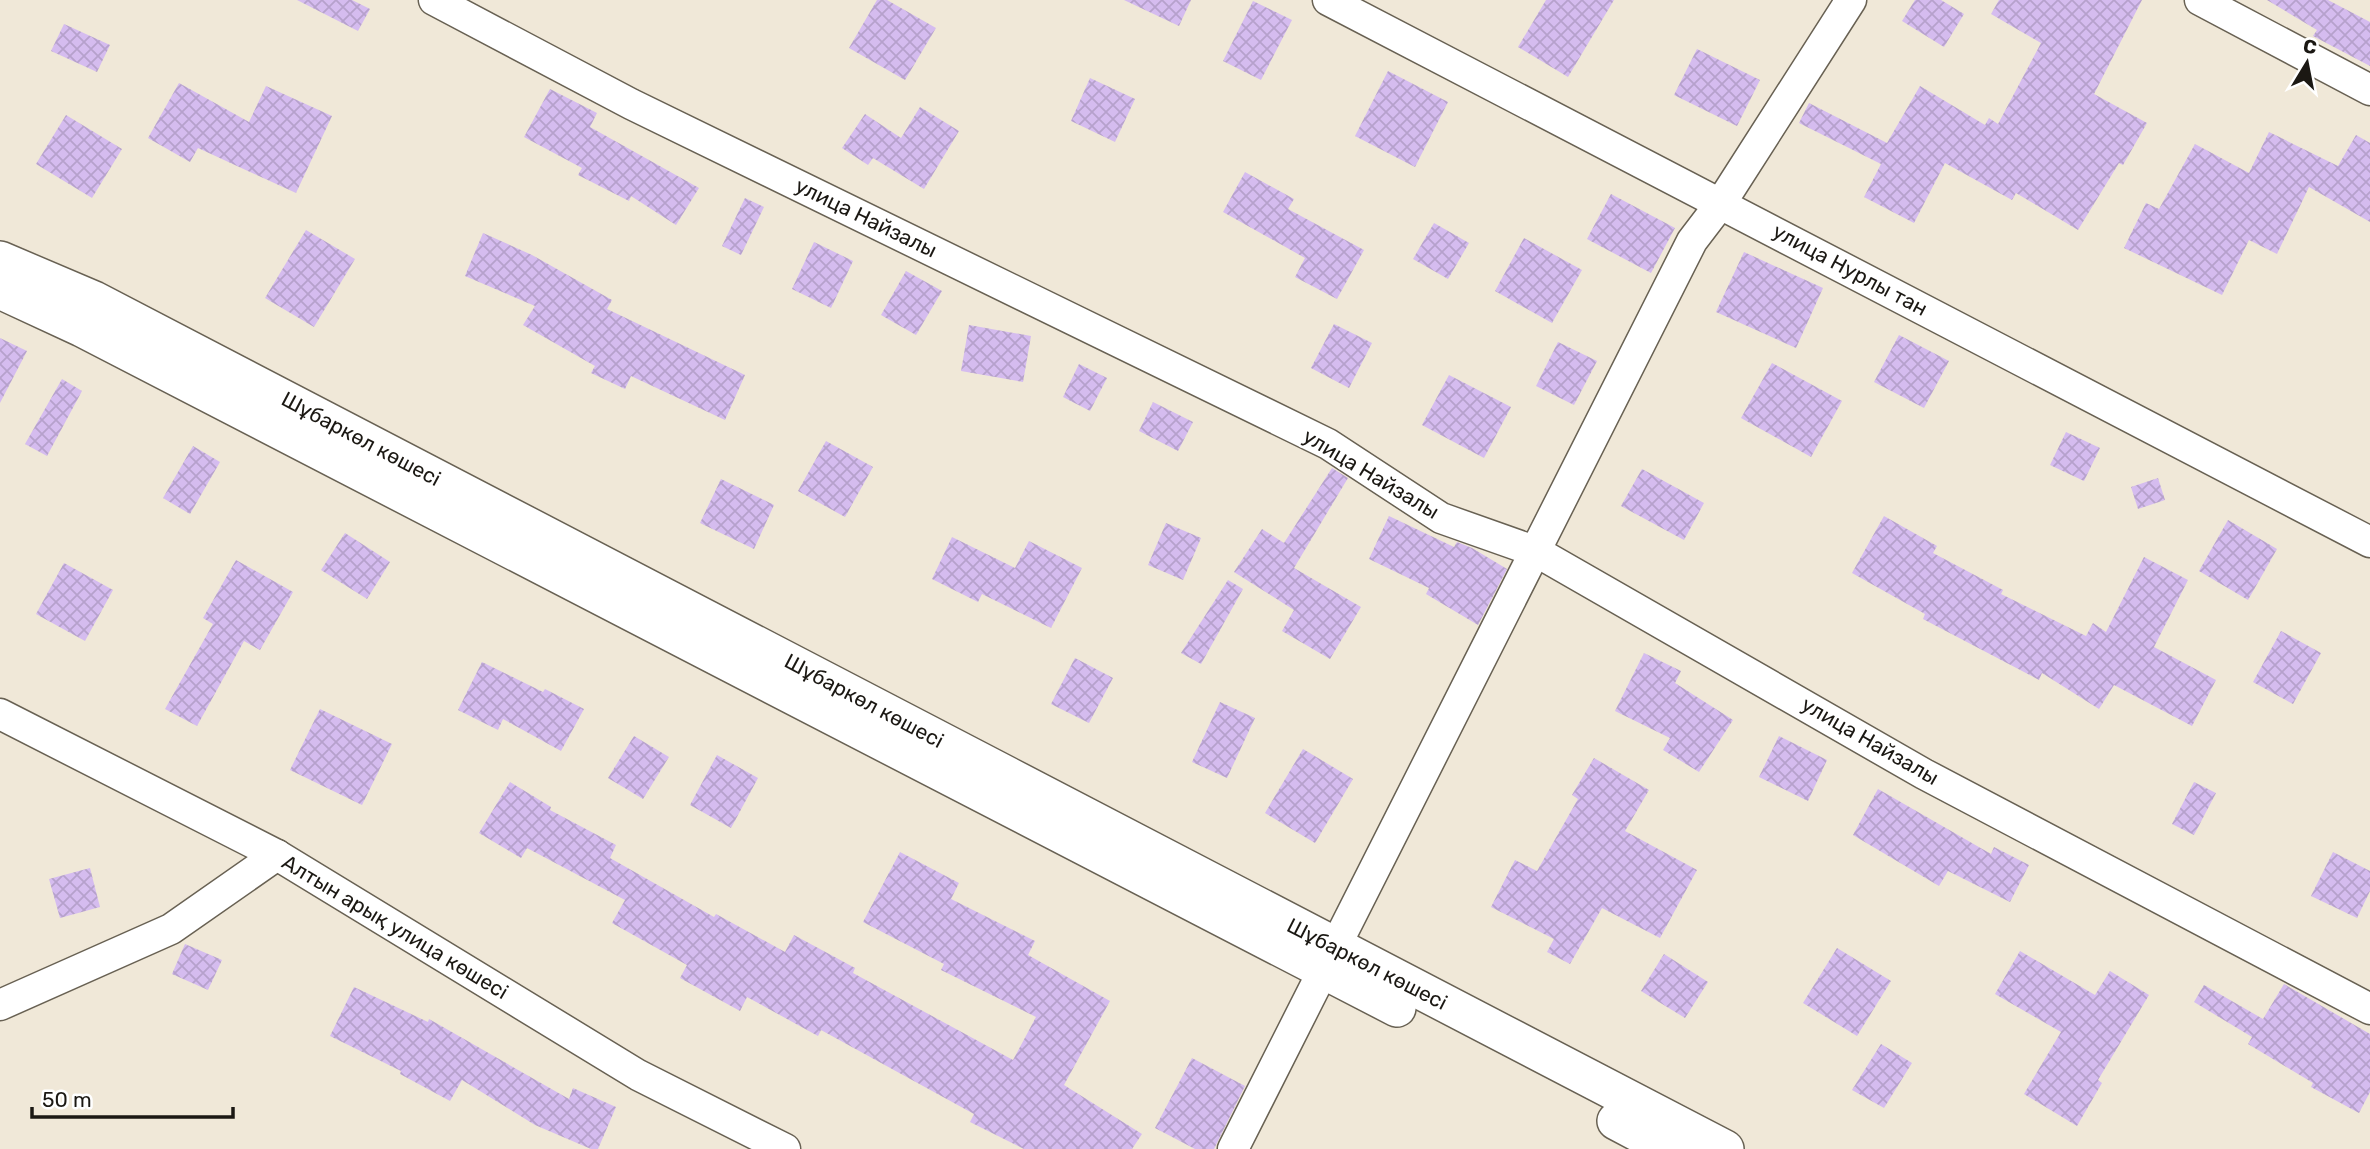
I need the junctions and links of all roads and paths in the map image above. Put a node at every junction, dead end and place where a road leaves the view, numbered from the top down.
1 (434, 0) edge
2 (1328, 0) edge
3 (1851, 0) edge
4 (2200, 0) edge
5 (2370, 90) edge
6 (1721, 204) junction
7 (0, 260) edge
8 (0, 290) edge
9 (2370, 542) edge
10 (1537, 552) junction
11 (0, 714) edge
12 (277, 855) junction
13 (1329, 959) junction
14 (0, 1005) edge
15 (2370, 1009) edge
16 (785, 1149) edge
17 (1233, 1149) edge
18 (1669, 1149) edge
19 (1725, 1149) edge

1 - 10 street, улица Найзалы
2 - 6 street, улица Нурлы тан
3 - 6 street
4 - 5 street
6 - 9 street, улица Нурлы тан
6 - 10 street
7 - 13 street, Шұбаркөл көшесі
8 - 13 street, Шұбаркөл көшесі
10 - 13 street
10 - 15 street, улица Найзалы
11 - 12 street, Алтын арық улица көшесі
12 - 14 street
12 - 16 street, Алтын арық улица көшесі
13 - 17 street
13 - 18 street, Шұбаркөл көшесі
13 - 19 street, Шұбаркөл көшесі

